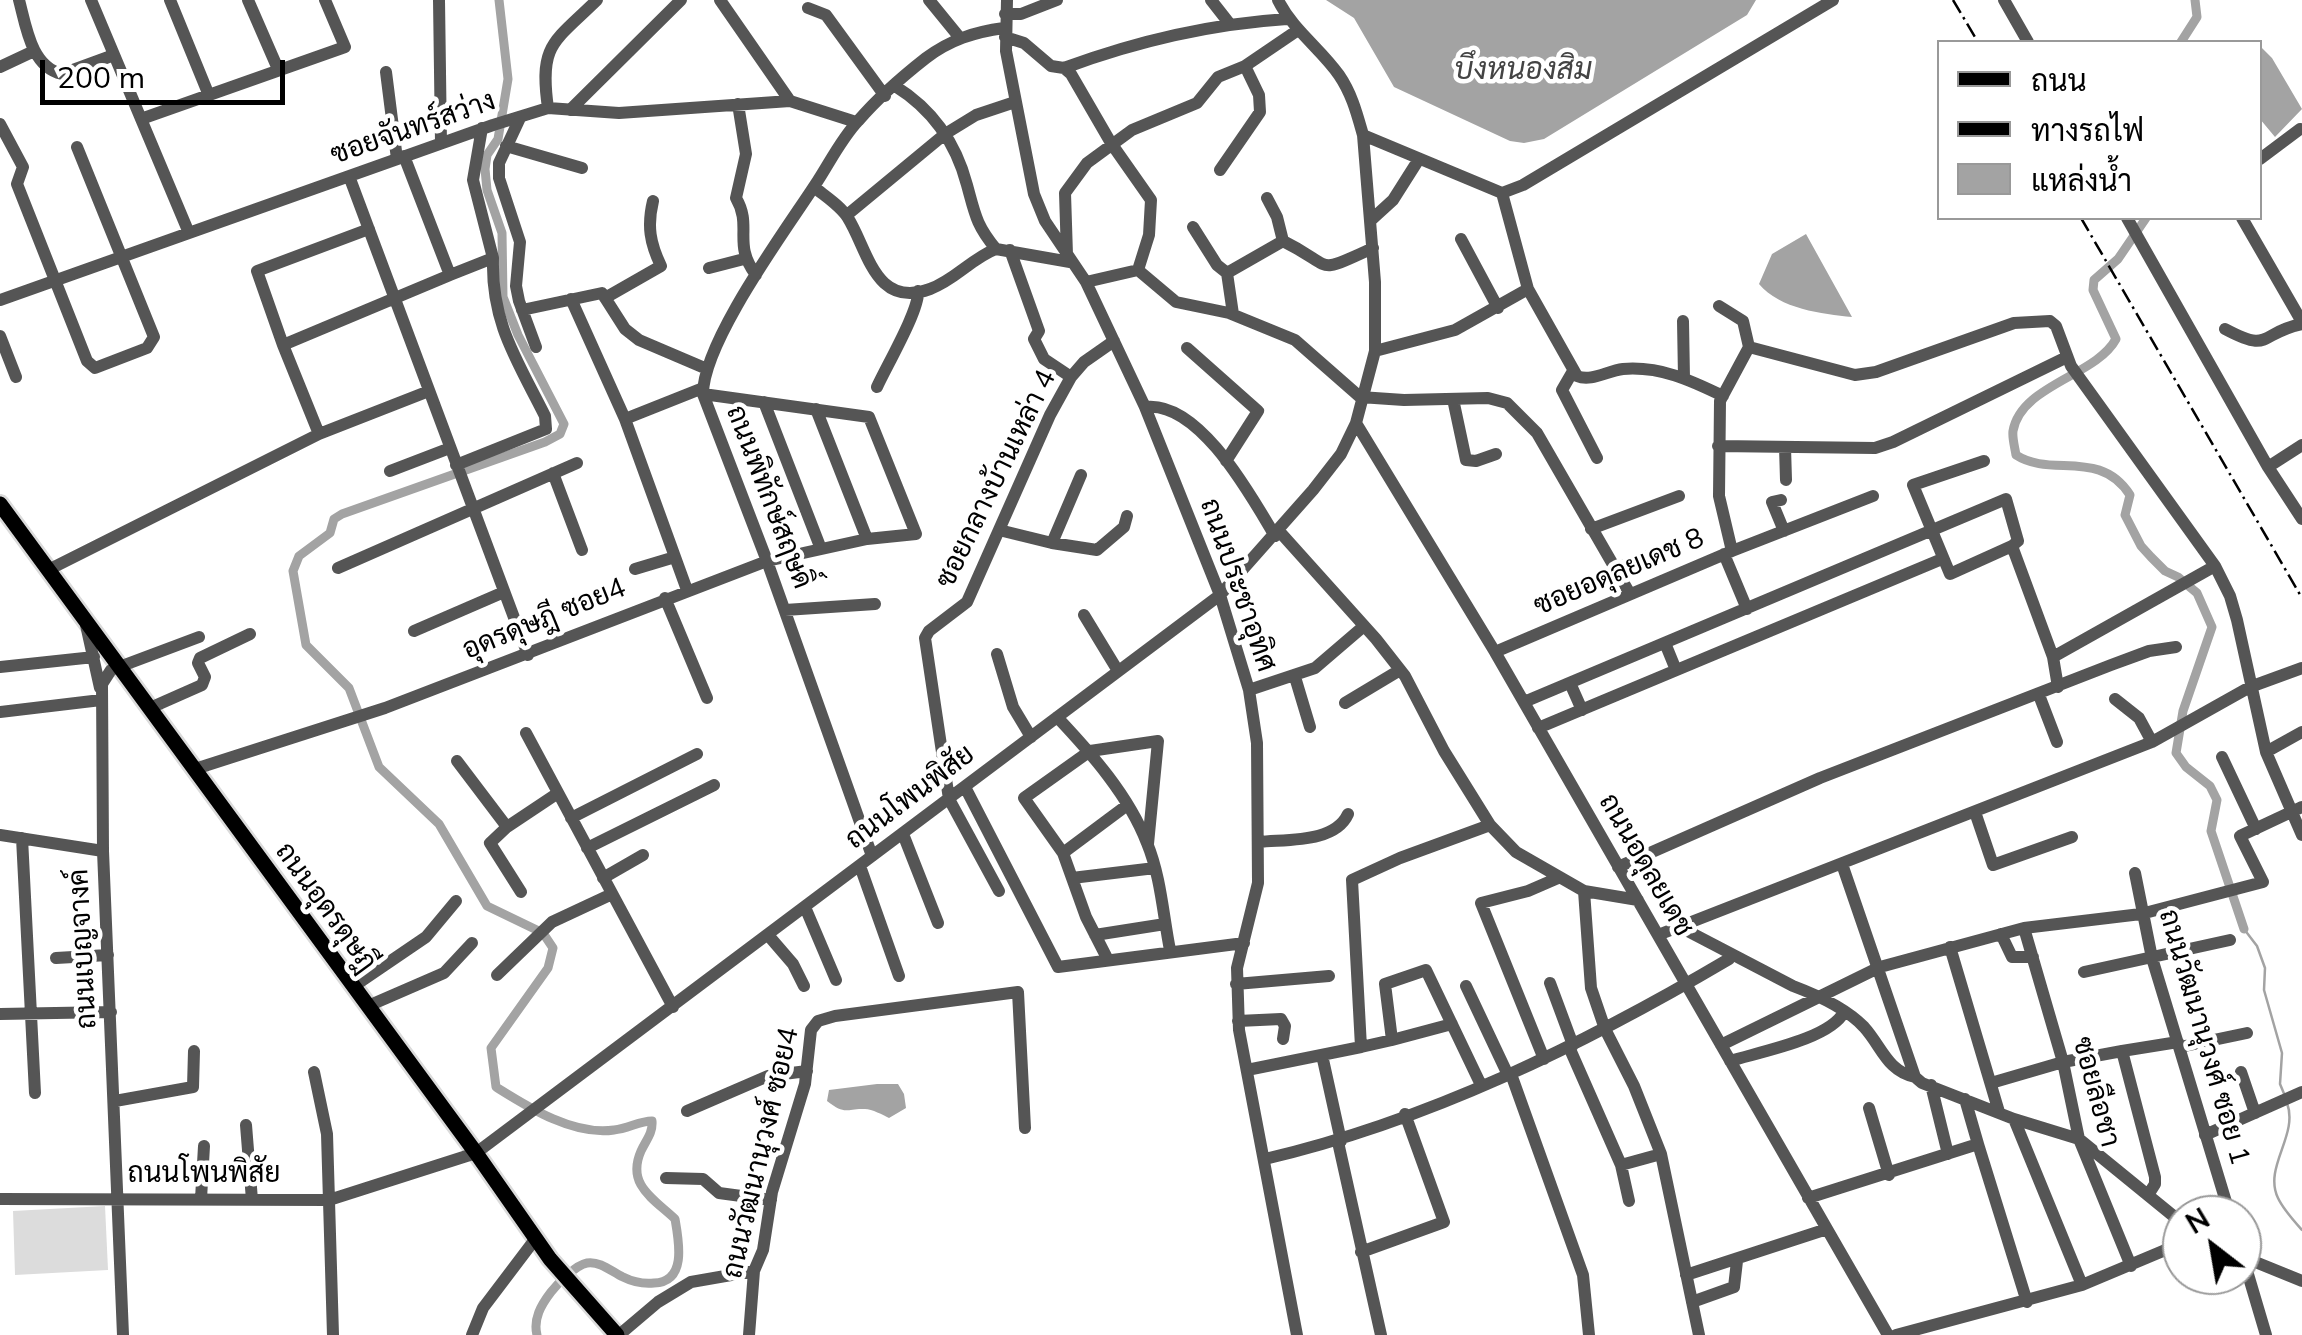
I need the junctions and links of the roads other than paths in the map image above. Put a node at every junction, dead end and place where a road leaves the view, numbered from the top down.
1 (19, 0) edge
2 (91, 0) edge
3 (170, 0) edge
4 (248, 0) edge
5 (325, 0) edge
6 (439, 0) edge
7 (597, 0) edge
8 (681, 0) edge
9 (720, 0) edge
10 (929, 0) edge
11 (1057, 0) edge
12 (1211, 0) edge
13 (1278, 0) edge
14 (1833, 0) edge
15 (2004, 0) edge
16 (808, 8) dead end
17 (1005, 20) edge
18 (1228, 23) junction
19 (1293, 24) junction
20 (960, 38) junction
21 (2027, 40) edge
22 (34, 51) junction
23 (114, 55) junction
24 (0, 66) edge
25 (1245, 66) junction
26 (1064, 68) junction
27 (278, 69) junction
28 (386, 72) dead end
29 (890, 91) junction
30 (208, 93) junction
31 (790, 100) junction
32 (1015, 102) junction
33 (738, 104) junction
34 (548, 108) junction
35 (570, 110) junction
36 (141, 119) junction
37 (516, 119) junction
38 (856, 122) junction
39 (0, 124) edge
40 (488, 126) junction
41 (2299, 128) edge
42 (945, 134) junction
43 (1363, 135) junction
44 (441, 143) junction
45 (1111, 143) junction
46 (506, 146) junction
47 (77, 147) dead end
48 (2262, 157) edge
49 (400, 158) junction
50 (1419, 158) junction
51 (582, 168) dead end
52 (1220, 170) dead end
53 (349, 176) junction
54 (814, 187) junction
55 (1502, 194) junction
56 (1267, 198) dead end
57 (653, 201) dead end
58 (847, 215) junction
59 (2128, 220) edge
60 (2243, 220) edge
61 (1370, 221) junction
62 (1193, 227) dead end
63 (370, 229) junction
64 (188, 233) junction
65 (1461, 239) dead end
66 (1283, 241) junction
67 (1373, 248) junction
68 (1003, 250) junction
69 (122, 257) junction
70 (493, 258) junction
71 (744, 259) junction
72 (1069, 260) junction
73 (709, 268) dead end
74 (1138, 270) junction
75 (1226, 273) junction
76 (756, 274) junction
77 (450, 275) junction
78 (54, 281) junction
79 (1086, 282) junction
80 (1528, 289) junction
81 (918, 291) junction
82 (395, 297) junction
83 (605, 298) junction
84 (571, 299) junction
85 (0, 300) edge
86 (1719, 306) dead end
87 (1498, 308) junction
88 (522, 310) junction
89 (1233, 314) junction
90 (1683, 321) dead end
91 (2302, 322) edge
92 (2226, 328) dead end
93 (0, 336) edge
94 (1114, 341) junction
95 (283, 346) junction
96 (536, 347) dead end
97 (1749, 347) junction
98 (1187, 348) dead end
99 (1374, 351) junction
100 (2073, 367) junction
101 (707, 369) junction
102 (1574, 371) junction
103 (1071, 377) junction
104 (16, 378) dead end
105 (1684, 378) junction
106 (876, 388) dead end
107 (429, 391) junction
108 (703, 391) junction
109 (1723, 396) junction
110 (1360, 397) junction
111 (1453, 399) junction
112 (764, 402) junction
113 (1145, 407) junction
114 (816, 410) junction
115 (625, 419) junction
116 (1356, 423) junction
117 (319, 434) junction
118 (2302, 445) edge
119 (1718, 446) junction
120 (1785, 446) junction
121 (450, 448) junction
122 (1496, 454) dead end
123 (1597, 458) dead end
124 (1226, 461) junction
125 (1984, 461) dead end
126 (577, 462) dead end
127 (2268, 468) junction
128 (458, 470) junction
129 (390, 471) dead end
130 (553, 473) junction
131 (1081, 476) dead end
132 (1786, 480) dead end
133 (1679, 496) dead end
134 (1873, 496) dead end
135 (1781, 500) dead end
136 (0, 504) edge
137 (472, 510) junction
138 (1127, 516) dead end
139 (2302, 519) edge
140 (1591, 529) junction
141 (999, 530) junction
142 (1784, 530) junction
143 (1930, 532) junction
144 (1277, 534) junction
145 (867, 539) junction
146 (1052, 543) junction
147 (2012, 546) junction
148 (1670, 547) dead end
149 (821, 549) junction
150 (582, 550) dead end
151 (1728, 553) junction
152 (675, 557) junction
153 (1942, 559) junction
154 (768, 560) junction
155 (2215, 566) junction
156 (338, 568) dead end
157 (1616, 568) junction
158 (48, 570) junction
159 (635, 570) dead end
160 (687, 590) junction
161 (504, 592) junction
162 (1630, 594) junction
163 (1220, 595) junction
164 (664, 598) junction
165 (875, 604) dead end
166 (1747, 609) junction
167 (785, 610) junction
168 (1084, 615) dead end
169 (86, 620) junction
170 (1364, 626) junction
171 (414, 631) dead end
172 (250, 634) dead end
173 (199, 636) dead end
174 (1665, 643) junction
175 (2176, 647) dead end
176 (1495, 652) junction
177 (528, 654) junction
178 (997, 654) dead end
179 (2053, 657) junction
180 (94, 658) junction
181 (0, 666) edge
182 (120, 666) junction
183 (2302, 668) edge
184 (1400, 670) junction
185 (1676, 670) junction
186 (1118, 671) junction
187 (1295, 677) junction
188 (1570, 683) junction
189 (2250, 687) junction
190 (2058, 688) junction
191 (1249, 690) junction
192 (2039, 694) junction
193 (101, 698) junction
194 (707, 698) dead end
195 (2115, 698) dead end
196 (1524, 702) junction
197 (1344, 703) dead end
198 (150, 708) junction
199 (1582, 710) junction
200 (0, 712) edge
201 (1057, 717) junction
202 (1310, 726) dead end
203 (1538, 728) junction
204 (2302, 732) edge
205 (526, 734) dead end
206 (1031, 737) junction
207 (2057, 742) dead end
208 (2152, 742) junction
209 (1090, 751) junction
210 (2266, 752) junction
211 (697, 754) dead end
212 (2222, 757) dead end
213 (457, 761) dead end
214 (195, 769) junction
215 (714, 785) dead end
216 (965, 787) junction
217 (558, 793) junction
218 (949, 799) junction
219 (1126, 806) junction
220 (2296, 810) edge
221 (1975, 812) junction
222 (1348, 814) dead end
223 (571, 818) junction
224 (1490, 825) junction
225 (507, 828) junction
226 (2256, 829) junction
227 (903, 834) junction
228 (2302, 834) edge
229 (0, 835) edge
230 (2072, 837) dead end
231 (22, 838) junction
232 (1258, 842) junction
233 (1148, 844) junction
234 (588, 848) junction
235 (103, 851) junction
236 (1062, 853) junction
237 (643, 855) dead end
238 (872, 856) junction
239 (1842, 864) junction
240 (860, 866) junction
241 (1618, 866) junction
242 (1154, 868) junction
243 (2135, 873) dead end
244 (604, 878) junction
245 (1072, 878) junction
246 (1558, 878) junction
247 (999, 891) dead end
248 (521, 892) dead end
249 (1584, 892) junction
250 (612, 894) junction
251 (1638, 900) junction
252 (456, 901) dead end
253 (806, 907) junction
254 (2142, 914) junction
255 (938, 923) dead end
256 (1164, 924) junction
257 (1678, 926) junction
258 (2024, 928) junction
259 (2001, 934) junction
260 (768, 935) junction
261 (1095, 935) junction
262 (1658, 936) junction
263 (2230, 940) dead end
264 (472, 943) dead end
265 (1244, 943) junction
266 (1950, 946) junction
267 (1170, 950) junction
268 (108, 955) junction
269 (2033, 957) junction
270 (56, 958) dead end
271 (1107, 958) junction
272 (2152, 958) junction
273 (1729, 959) dead end
274 (1880, 967) junction
275 (2084, 972) dead end
276 (496, 974) dead end
277 (899, 976) dead end
278 (1329, 976) dead end
279 (836, 980) dead end
280 (1550, 983) dead end
281 (1236, 984) junction
282 (1686, 984) junction
283 (354, 986) junction
284 (804, 986) dead end
285 (1466, 986) dead end
286 (1818, 996) junction
287 (368, 1006) junction
288 (673, 1006) junction
289 (111, 1012) junction
290 (1844, 1012) junction
291 (0, 1014) edge
292 (33, 1014) junction
293 (1238, 1022) junction
294 (1452, 1024) junction
295 (1605, 1029) junction
296 (2246, 1032) dead end
297 (1283, 1038) dead end
298 (1392, 1040) junction
299 (1721, 1045) junction
300 (2179, 1045) junction
301 (1571, 1046) junction
302 (1362, 1048) junction
303 (194, 1051) dead end
304 (2122, 1051) junction
305 (1322, 1055) junction
306 (1544, 1059) junction
307 (1730, 1061) junction
308 (2063, 1062) junction
309 (1247, 1070) junction
310 (807, 1071) junction
311 (314, 1072) dead end
312 (2242, 1072) dead end
313 (1510, 1074) junction
314 (1916, 1076) junction
315 (1992, 1083) junction
316 (1481, 1085) junction
317 (1931, 1085) junction
318 (35, 1093) dead end
319 (2291, 1097) edge
320 (1965, 1099) junction
321 (115, 1100) junction
322 (1869, 1108) dead end
323 (687, 1111) dead end
324 (1999, 1112) junction
325 (2255, 1112) junction
326 (1405, 1114) junction
327 (2014, 1119) junction
328 (246, 1125) dead end
329 (1025, 1128) dead end
330 (2205, 1135) junction
331 (2079, 1139) junction
332 (1340, 1141) junction
333 (1978, 1144) junction
334 (204, 1146) dead end
335 (476, 1153) junction
336 (1661, 1154) junction
337 (1948, 1154) junction
338 (1265, 1159) junction
339 (1622, 1165) junction
340 (1889, 1174) junction
341 (666, 1178) dead end
342 (2148, 1195) junction
343 (2224, 1195) edge
344 (1808, 1198) junction
345 (0, 1199) edge
346 (120, 1199) junction
347 (201, 1200) junction
348 (252, 1200) junction
349 (330, 1200) junction
350 (771, 1200) junction
351 (1630, 1201) dead end
352 (2162, 1207) edge
353 (1827, 1229) junction
354 (536, 1238) junction
355 (1361, 1252) junction
356 (2162, 1252) edge
357 (1736, 1261) junction
358 (2262, 1264) edge
359 (2131, 1266) junction
360 (754, 1271) junction
361 (1686, 1275) junction
362 (2302, 1280) edge
363 (2082, 1285) junction
364 (2254, 1295) edge
365 (1692, 1302) junction
366 (2027, 1302) junction
367 (123, 1335) edge
368 (333, 1335) edge
369 (472, 1335) edge
370 (618, 1335) edge
371 (749, 1335) edge
372 (1297, 1335) edge
373 (1381, 1335) edge
374 (1590, 1335) edge
375 (1698, 1335) edge
376 (1892, 1335) edge
377 (2266, 1335) edge

1 - 22 street
2 - 23 street
3 - 30 street
4 - 27 street
5 - 27 street
6 - 44 street
7 - 34 street
8 - 35 street
9 - 31 street
10 - 20 street
11 - 17 street, ถนนพิทักษ์สฤษดิ์
12 - 18 street
13 - 19 street, ถนนโพนพิสัย
14 - 55 street
15 - 21 street
16 - 29 street
17 - 20 street, ถนนพิทักษ์สฤษดิ์
17 - 26 street
17 - 32 street, ถนนประชาอุทิศ
18 - 19 street
18 - 26 street
19 - 25 street
19 - 43 street, ถนนโพนพิสัย
20 - 29 street, ถนนพิทักษ์สฤษดิ์
22 - 23 street
22 - 24 street
23 - 36 street
25 - 45 street
25 - 52 street
26 - 45 street
27 - 30 street
28 - 49 street
29 - 38 street, ถนนพิทักษ์สฤษดิ์
29 - 42 street
30 - 36 street
31 - 33 street, ซอยจันทร์สว่าง
31 - 38 street, ซอยจันทร์สว่าง
32 - 42 street
32 - 72 street, ถนนประชาอุทิศ
33 - 35 street, ซอยจันทร์สว่าง
33 - 71 street
34 - 35 street, ซอยจันทร์สว่าง
34 - 37 street, ซอยจันทร์สว่าง
36 - 64 street
37 - 40 street, ซอยจันทร์สว่าง
37 - 46 street
38 - 54 street, ถนนพิทักษ์สฤษดิ์
39 - 78 street
40 - 44 street, ซอยจันทร์สว่าง
40 - 70 street
41 - 48 street
42 - 58 street
42 - 68 street
43 - 50 street
43 - 61 street, ถนนโพนพิสัย
44 - 49 street, ซอยจันทร์สว่าง
45 - 72 street
45 - 74 street
46 - 51 street
46 - 88 street
47 - 69 street
49 - 53 street, ซอยจันทร์สว่าง
49 - 77 street
50 - 55 street
50 - 61 street
53 - 63 street
53 - 64 street, ซอยจันทร์สว่าง
54 - 58 street
54 - 76 street, ถนนพิทักษ์สฤษดิ์
55 - 80 street
56 - 66 street
57 - 83 street
58 - 81 street
59 - 127 street
60 - 91 street
61 - 67 street, ถนนโพนพิสัย
62 - 75 street
63 - 82 street
63 - 95 street
64 - 69 street, ซอยจันทร์สว่าง
65 - 87 street
66 - 67 street
66 - 75 street
67 - 99 street, ถนนโพนพิสัย
68 - 72 street
68 - 81 street
68 - 103 street
69 - 78 street, ซอยจันทร์สว่าง
69 - 78 street
70 - 77 street
70 - 128 street
71 - 73 street
71 - 76 street
72 - 79 street, ถนนประชาอุทิศ
74 - 79 street
74 - 89 street
75 - 89 street
76 - 101 street, ถนนพิทักษ์สฤษดิ์
77 - 82 street
78 - 85 street, ซอยจันทร์สว่าง
79 - 94 street, ถนนประชาอุทิศ
80 - 87 street
80 - 102 street
81 - 106 street
82 - 95 street
82 - 107 street
83 - 84 street
83 - 101 street
84 - 88 street
84 - 115 street
86 - 97 street
87 - 99 street
88 - 96 street
89 - 110 street
90 - 105 street
91 - 92 street
93 - 104 street
94 - 103 street, ซอยกลางบ้านเหล่า 4
94 - 113 street, ถนนประชาอุทิศ
95 - 117 street
97 - 100 street
97 - 109 street, ซอยอดุลยเดช 8
98 - 124 street
99 - 110 street, ถนนโพนพิสัย
100 - 120 street
100 - 155 street
101 - 108 street, ถนนพิทักษ์สฤษดิ์
102 - 105 street
102 - 123 street
103 - 141 street, ซอยกลางบ้านเหล่า 4
105 - 109 street
107 - 117 street
107 - 121 street
108 - 112 street
108 - 115 street
108 - 154 street, ถนนพิทักษ์สฤษดิ์
109 - 119 street, ซอยอดุลยเดช 8
110 - 111 street
110 - 116 street, ถนนโพนพิสัย
111 - 122 street
111 - 140 street
112 - 114 street
112 - 149 street
113 - 124 street
113 - 163 street, ถนนประชาอุทิศ
114 - 145 street
114 - 145 street, อุดรดุษฎี ซอย4
115 - 152 street
116 - 144 street, ถนนโพนพิสัย
116 - 176 street, ถนนอดุลยเดช
117 - 158 street
118 - 127 street
119 - 120 street
119 - 151 street, ซอยอดุลยเดช 8
120 - 132 street
121 - 128 street
121 - 129 street
124 - 144 street
125 - 143 street
126 - 130 street
127 - 139 street
128 - 137 street
130 - 137 street
130 - 150 street
131 - 146 street
133 - 140 street
134 - 142 street
135 - 142 street
136 - 158 main road, ถนนอุดรดุษฎี
137 - 156 street
137 - 161 street
138 - 146 street
140 - 157 street
141 - 146 street
141 - 218 street, ซอยกลางบ้านเหล่า 4
142 - 151 street
143 - 147 street
143 - 153 street
143 - 166 street
144 - 163 street, ถนนโพนพิสัย
144 - 170 street
145 - 149 street, อุดรดุษฎี ซอย4
147 - 153 street
147 - 179 street
148 - 157 street
149 - 154 street, อุดรดุษฎี ซอย4
151 - 162 street, ซอยอดุลยเดช 8
151 - 166 street
152 - 159 street
152 - 160 street
153 - 185 street
154 - 160 street, อุดรดุษฎี ซอย4
154 - 167 street, ถนนพิทักษ์สฤษดิ์
155 - 179 street
155 - 189 street
157 - 162 street
158 - 169 main road, ถนนอุดรดุษฎี
160 - 164 street, อุดรดุษฎี ซอย4
161 - 171 street
161 - 177 street
162 - 176 street, ซอยอดุลยเดช 8
163 - 186 street, ถนนโพนพิสัย
163 - 191 street, ถนนประชาอุทิศ
164 - 177 street, อุดรดุษฎี ซอย4
164 - 194 street
165 - 167 street
166 - 174 street
167 - 238 street, ถนนพิทักษ์สฤษดิ์
168 - 186 street
169 - 180 street, ถนนเบญจางค์
169 - 182 main road, ถนนอุดรดุษฎี
170 - 184 street
170 - 187 street
172 - 198 street
173 - 182 street
174 - 185 street
174 - 188 street
175 - 190 street
176 - 196 street, ถนนอดุลยเดช
177 - 214 street, อุดรดุษฎี ซอย4
178 - 206 street
179 - 190 street
180 - 181 street
180 - 193 street, ถนนเบญจางค์
182 - 193 street
182 - 198 main road, ถนนอุดรดุษฎี
183 - 189 street
184 - 197 street
184 - 224 street
185 - 199 street
186 - 201 street, ถนนโพนพิสัย
187 - 191 street
187 - 202 street
188 - 196 street
188 - 199 street
189 - 208 street
189 - 210 street
190 - 192 street
191 - 232 street, ถนนประชาอุทิศ
192 - 207 street
192 - 241 street
193 - 200 street
193 - 235 street, ถนนเบญจางค์
195 - 208 street
196 - 203 street, ถนนอดุลยเดช
198 - 214 main road, ถนนอุดรดุษฎี
199 - 203 street
201 - 206 street, ถนนโพนพิสัย
201 - 209 street
203 - 241 street, ถนนอดุลยเดช
204 - 210 street
205 - 217 street
206 - 216 street, ถนนโพนพิสัย
208 - 221 street
209 - 219 street
209 - 233 street
209 - 236 street
210 - 220 street
211 - 223 street
212 - 226 street
213 - 225 street
214 - 283 main road, ถนนอุดรดุษฎี
215 - 234 street
216 - 218 street, ถนนโพนพิสัย
216 - 271 street
217 - 223 street
217 - 225 street
218 - 227 street, ถนนโพนพิสัย
218 - 247 street
219 - 233 street
219 - 236 street
220 - 226 street
220 - 228 street
221 - 230 street
221 - 239 street
222 - 232 street
223 - 234 street
224 - 246 street
224 - 302 street
225 - 248 street
226 - 254 street
227 - 238 street, ถนนโพนพิสัย
227 - 255 street
229 - 231 street
231 - 235 street
231 - 292 street
232 - 265 street, ถนนประชาอุทิศ
233 - 242 street
234 - 244 street
235 - 268 street, ถนนเบญจางค์
236 - 245 street
237 - 244 street
238 - 240 street, ถนนโพนพิสัย
239 - 257 street
239 - 274 street
240 - 253 street, ถนนโพนพิสัย
240 - 277 street
241 - 251 street, ถนนอดุลยเดช
242 - 245 street
242 - 256 street
243 - 254 street, ถนนวัฒนานุวงศ์ ซอย 1
244 - 250 street
245 - 261 street
246 - 249 street
246 - 306 street
249 - 251 street
249 - 295 street
250 - 276 street
250 - 288 street
251 - 262 street, ถนนอดุลยเดช
252 - 283 street
253 - 260 street, ถนนโพนพิสัย
253 - 279 street
254 - 258 street
254 - 272 street, ถนนวัฒนานุวงศ์ ซอย 1
256 - 261 street
256 - 267 street
257 - 262 street
257 - 286 street
258 - 259 street
258 - 269 street, ซอยลือชา
259 - 266 street
259 - 269 street
260 - 284 street
260 - 288 street, ถนนโพนพิสัย
261 - 271 street
262 - 282 street, ถนนอดุลยเดช
263 - 272 street
264 - 287 street
265 - 267 street
265 - 281 street, ถนนประชาอุทิศ
266 - 274 street
266 - 315 street
267 - 271 street
268 - 270 street
268 - 289 street, ถนนเบญจางค์
269 - 308 street, ซอยลือชา
272 - 275 street
272 - 300 street, ถนนวัฒนานุวงศ์ ซอย 1
273 - 282 street
274 - 286 street
274 - 314 street
278 - 281 street
280 - 301 street
281 - 293 street, ถนนประชาอุทิศ
282 - 295 street
282 - 299 street, ถนนอดุลยเดช
283 - 287 main road, ถนนอุดรดุษฎี
285 - 313 street
286 - 290 street
286 - 299 street
287 - 335 main road, ถนนอุดรดุษฎี
288 - 335 street, ถนนโพนพิสัย
289 - 292 street
289 - 321 street, ถนนเบญจางค์
290 - 307 street
290 - 314 street
291 - 292 street
292 - 318 street
293 - 297 street
293 - 309 street, ถนนประชาอุทิศ
294 - 298 street
294 - 298 street
294 - 316 street
295 - 301 street
295 - 336 street
296 - 300 street
298 - 302 street
299 - 307 street, ถนนอดุลยเดช
300 - 304 street
300 - 330 street, ถนนวัฒนานุวงศ์ ซอย 1
301 - 306 street
301 - 339 street
302 - 305 street
303 - 321 street
304 - 308 street
304 - 342 street
305 - 309 street
305 - 332 street
306 - 313 street
307 - 344 street, ถนนอดุลยเดช
308 - 315 street
308 - 331 street, ซอยลือชา
309 - 338 street, ถนนประชาอุทิศ
310 - 323 street
310 - 329 street, ถนนวัฒนานุวงศ์ ซอย4
310 - 350 street, ถนนวัฒนานุวงศ์ ซอย4
311 - 349 street
312 - 325 street
313 - 316 street
313 - 374 street
314 - 317 street
315 - 324 street
316 - 326 street
317 - 320 street
317 - 337 street
319 - 325 street
320 - 324 street
320 - 333 street
321 - 346 street, ถนนเบญจางค์
322 - 340 street
324 - 327 street
325 - 330 street
326 - 332 street
326 - 355 street
327 - 331 street
327 - 363 street
328 - 348 street
330 - 343 street, ถนนวัฒนานุวงศ์ ซอย 1
331 - 342 street
331 - 359 street, ซอยลือชา
332 - 338 street
332 - 355 street
333 - 337 street
333 - 366 street
334 - 347 street
335 - 349 street, ถนนโพนพิสัย
335 - 354 main road, ถนนอุดรดุษฎี
336 - 339 street
336 - 361 street
337 - 340 street
338 - 372 street, ถนนประชาอุทิศ
339 - 351 street
340 - 344 street
341 - 350 street
342 - 352 street
344 - 353 street, ถนนอดุลยเดช
345 - 346 street, ถนนโพนพิสัย
346 - 347 street, ถนนโพนพิสัย
346 - 367 street, ถนนเบญจางค์
347 - 348 street, ถนนโพนพิสัย
348 - 349 street, ถนนโพนพิสัย
349 - 368 street
350 - 360 street, ถนนวัฒนานุวงศ์ ซอย4
353 - 357 street
353 - 376 street, ถนนอดุลยเดช
354 - 369 street
354 - 370 main road, ถนนอุดรดุษฎี
355 - 373 street
356 - 359 street
357 - 361 street
357 - 365 street
358 - 362 street
359 - 363 street
360 - 370 street
360 - 371 street, ถนนวัฒนานุวงศ์ ซอย4
361 - 365 street
363 - 366 street
364 - 377 street
365 - 375 street
366 - 376 street

